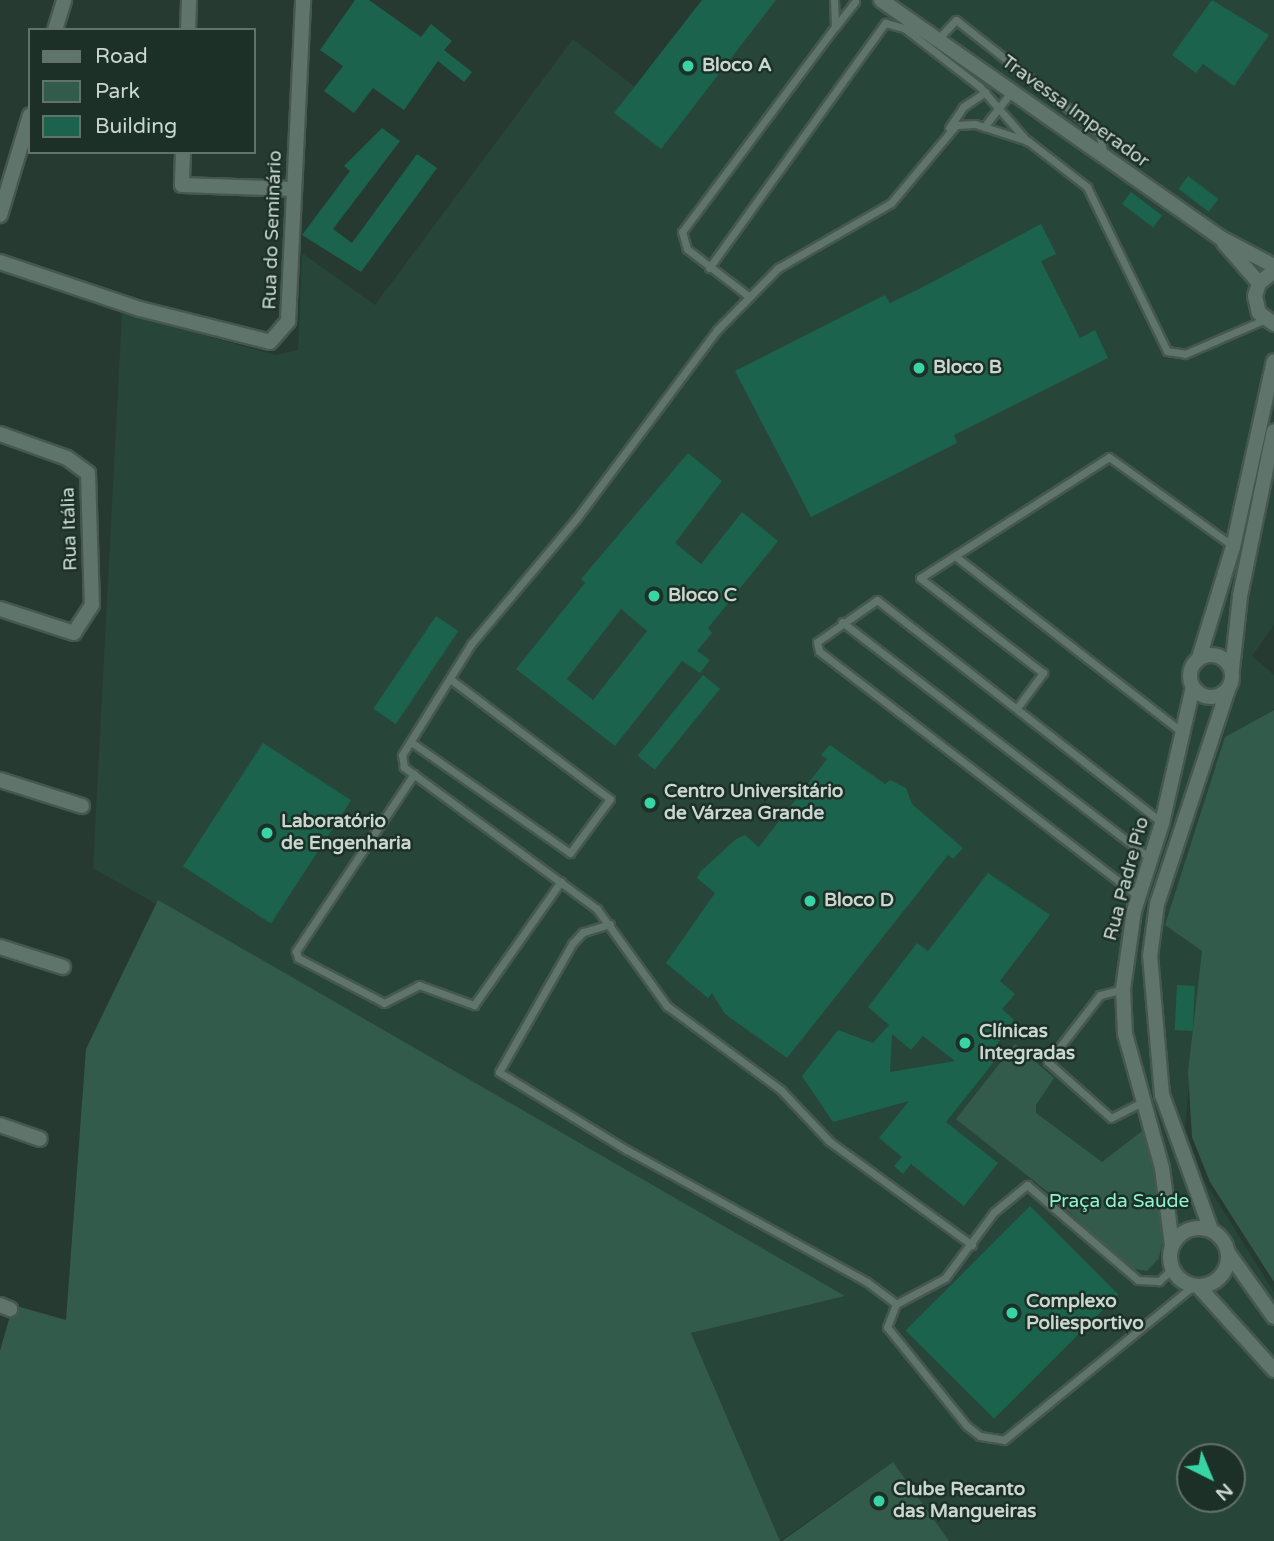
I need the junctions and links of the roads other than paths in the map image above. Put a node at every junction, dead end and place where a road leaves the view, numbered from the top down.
1 (64, 0) edge
2 (189, 0) edge
3 (303, 0) edge
4 (834, 0) edge
5 (881, 0) edge
6 (896, 0) edge
7 (855, 2) dead end
8 (910, 17) junction
9 (835, 27) junction
10 (56, 28) edge
11 (188, 28) edge
12 (940, 37) junction
13 (1012, 91) junction
14 (985, 92) junction
15 (1000, 105) junction
16 (28, 122) edge
17 (984, 127) junction
18 (949, 128) junction
19 (1028, 141) junction
20 (183, 154) edge
21 (1104, 158) junction
22 (294, 189) junction
23 (0, 215) edge
24 (1219, 237) junction
25 (0, 262) edge
26 (709, 268) junction
27 (1274, 268) edge
28 (1259, 283) junction
29 (747, 295) junction
30 (1270, 321) edge
31 (1274, 361) edge
32 (1274, 431) edge
33 (0, 434) edge
34 (1233, 547) junction
35 (955, 556) junction
36 (0, 609) edge
37 (842, 622) junction
38 (1199, 658) junction
39 (1232, 669) junction
40 (450, 678) junction
41 (1193, 687) junction
42 (1228, 689) junction
43 (1017, 708) junction
44 (1183, 733) junction
45 (411, 742) junction
46 (414, 774) junction
47 (0, 780) edge
48 (82, 806) dead end
49 (1162, 823) junction
50 (1150, 858) junction
51 (561, 881) junction
52 (1139, 897) junction
53 (610, 924) junction
54 (0, 947) edge
55 (63, 967) dead end
56 (1123, 989) junction
57 (1143, 1102) junction
58 (0, 1125) edge
59 (40, 1139) dead end
60 (1211, 1230) junction
61 (972, 1245) junction
62 (1172, 1245) junction
63 (1229, 1254) junction
64 (1172, 1269) junction
65 (1196, 1287) junction
66 (896, 1304) junction
67 (1274, 1317) edge
68 (1274, 1370) edge

1 - 10 street
2 - 11 street
3 - 22 street, Rua do Seminário
4 - 9 lane
5 - 8 street, Travessa Imperador
6 - 8 street, Travessa Imperador
7 - 9 lane
8 - 12 street, Travessa Imperador
9 - 26 lane
12 - 13 street, Travessa Imperador
12 - 21 lane
13 - 15 lane
13 - 21 street, Travessa Imperador
14 - 15 lane
14 - 18 lane
14 - 26 lane
15 - 17 lane
15 - 19 lane
16 - 23 street
17 - 18 lane
17 - 19 lane
18 - 29 lane
19 - 30 lane
20 - 22 street
21 - 24 street, Travessa Imperador
22 - 25 street, Rua do Seminário
24 - 27 street, Travessa Imperador
24 - 28 street, Travessa Imperador
26 - 29 lane
27 - 28 street
28 - 30 street
29 - 40 lane
31 - 34 street
32 - 39 street
33 - 36 street, Rua Itália
34 - 35 lane
34 - 38 street
35 - 43 lane
35 - 44 lane
37 - 43 lane
37 - 50 lane
37 - 52 lane
38 - 39 street
38 - 41 street
39 - 42 street
40 - 45 lane
40 - 45 lane
41 - 42 street
41 - 44 street, Rua Padre Pio
42 - 60 street, Rua Padre Pio
43 - 49 lane
44 - 49 street, Rua Padre Pio
45 - 46 lane
46 - 51 lane
46 - 51 lane
47 - 48 street
49 - 50 street, Rua Padre Pio
50 - 52 street, Rua Padre Pio
51 - 53 lane
52 - 56 street, Rua Padre Pio
53 - 61 lane
53 - 66 lane
54 - 55 street
56 - 57 street, Rua Padre Pio
56 - 57 lane
57 - 62 street, Rua Padre Pio
58 - 59 street
60 - 62 street
60 - 63 street
61 - 64 lane
61 - 66 lane
62 - 64 street
63 - 65 street
63 - 67 street
64 - 65 street
65 - 66 lane
65 - 68 street

